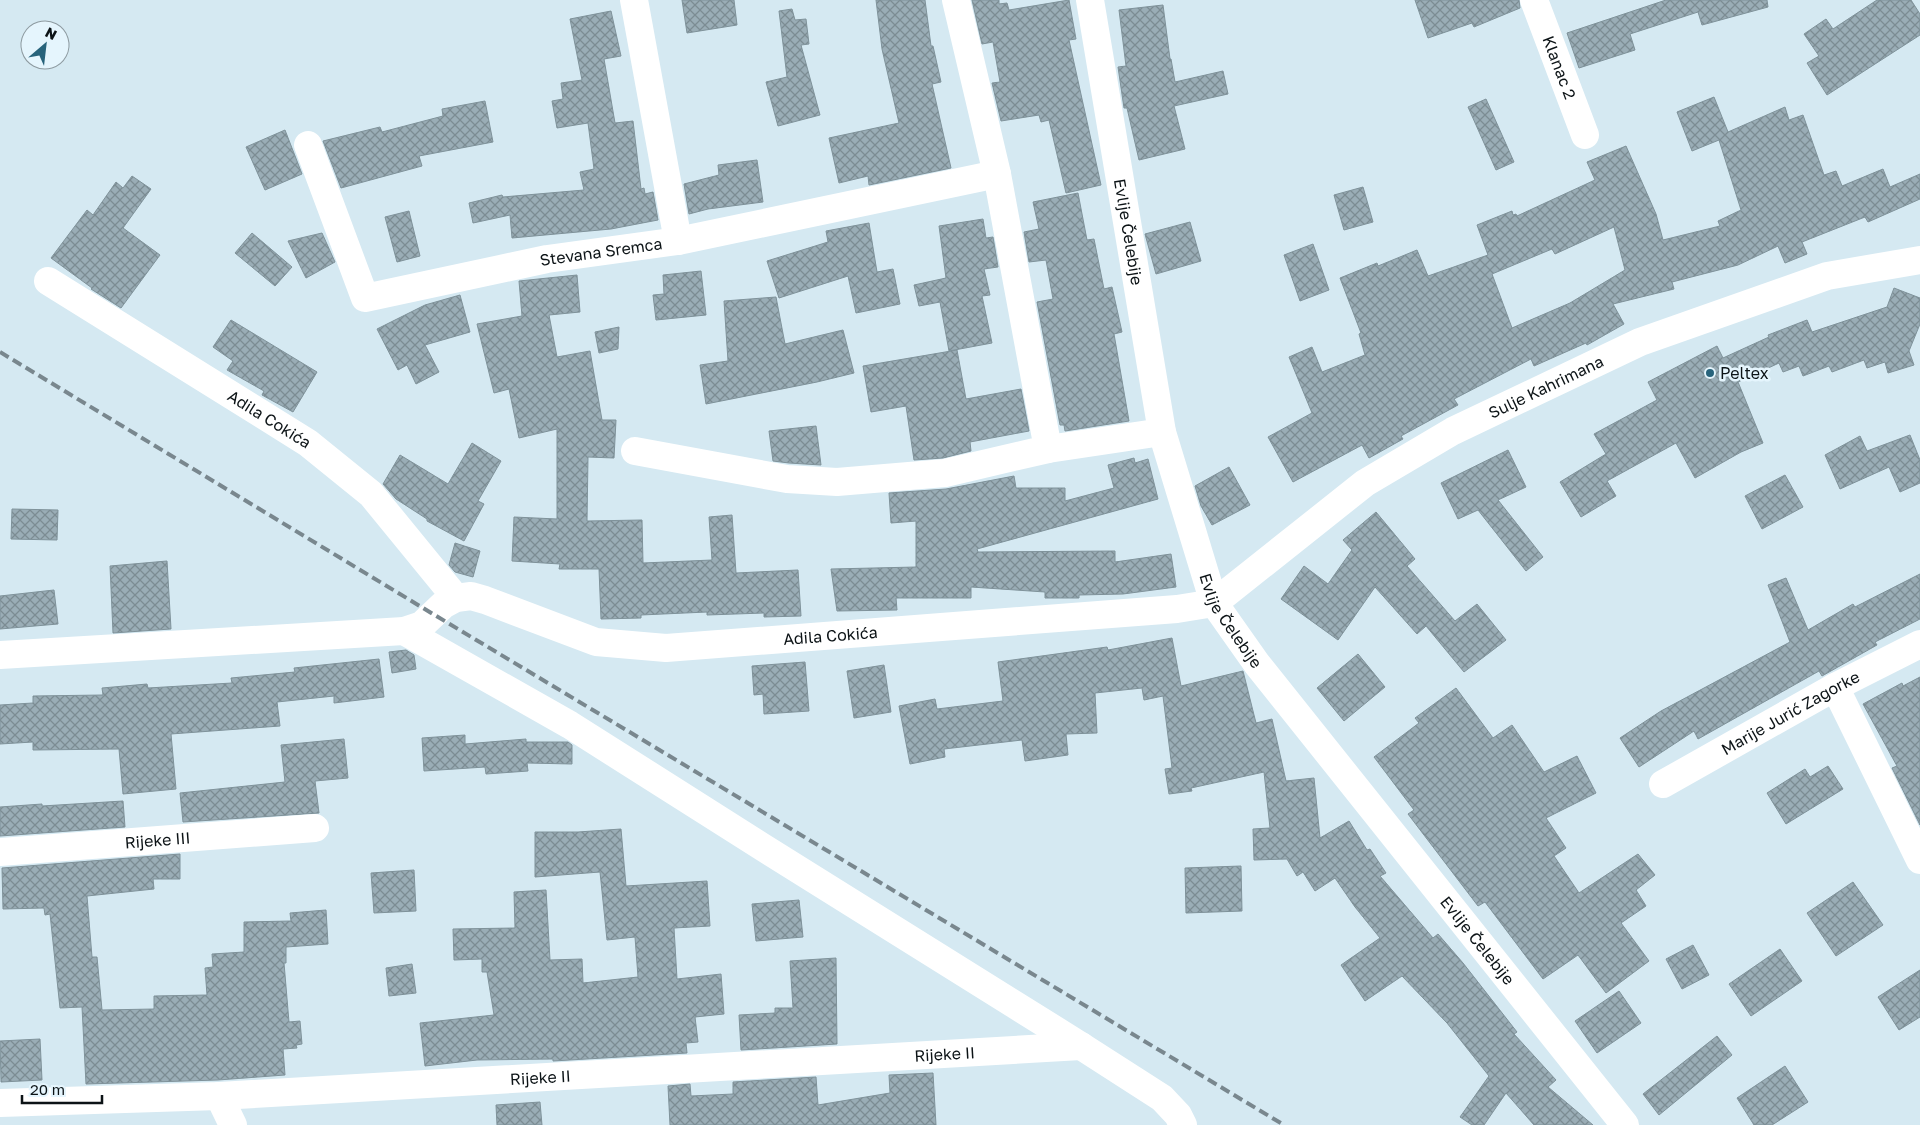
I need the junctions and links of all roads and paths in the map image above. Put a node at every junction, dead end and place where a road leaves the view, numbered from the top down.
1 (634, 0) edge
2 (956, 0) edge
3 (1090, 0) edge
4 (1534, 0) edge
5 (1585, 135) dead end
6 (308, 145) dead end
7 (997, 174) junction
8 (678, 241) junction
9 (1920, 260) edge
10 (48, 281) dead end
11 (1162, 432) junction
12 (1048, 449) junction
13 (635, 451) dead end
14 (456, 598) junction
15 (1214, 603) junction
16 (404, 631) junction
17 (1920, 644) edge
18 (0, 655) edge
19 (1835, 687) junction
20 (1663, 784) dead end
21 (315, 828) dead end
22 (0, 852) edge
23 (1920, 860) edge
24 (1081, 1046) junction
25 (219, 1096) junction
26 (0, 1103) edge
27 (233, 1125) edge
28 (1183, 1125) edge
29 (1625, 1125) edge

1 - 8 street
2 - 7 street
3 - 11 street, Evlije Čelebije
4 - 5 street, Klanac 2
6 - 8 street, Stevana Sremca
7 - 8 street, Stevana Sremca
7 - 12 street
9 - 15 street, Sulje Kahrimana
10 - 14 street, Adila Cokića
11 - 12 street
11 - 15 street, Evlije Čelebije
12 - 13 street
14 - 15 street, Adila Cokića
14 - 16 street
15 - 29 street, Evlije Čelebije
16 - 18 street
16 - 24 street
17 - 19 street, Marije Jurić Zagorke
19 - 20 street, Marije Jurić Zagorke
19 - 23 street
21 - 22 street, Rijeke III
24 - 25 street, Rijeke II
24 - 28 street
25 - 26 street, Rijeke II
25 - 27 street

